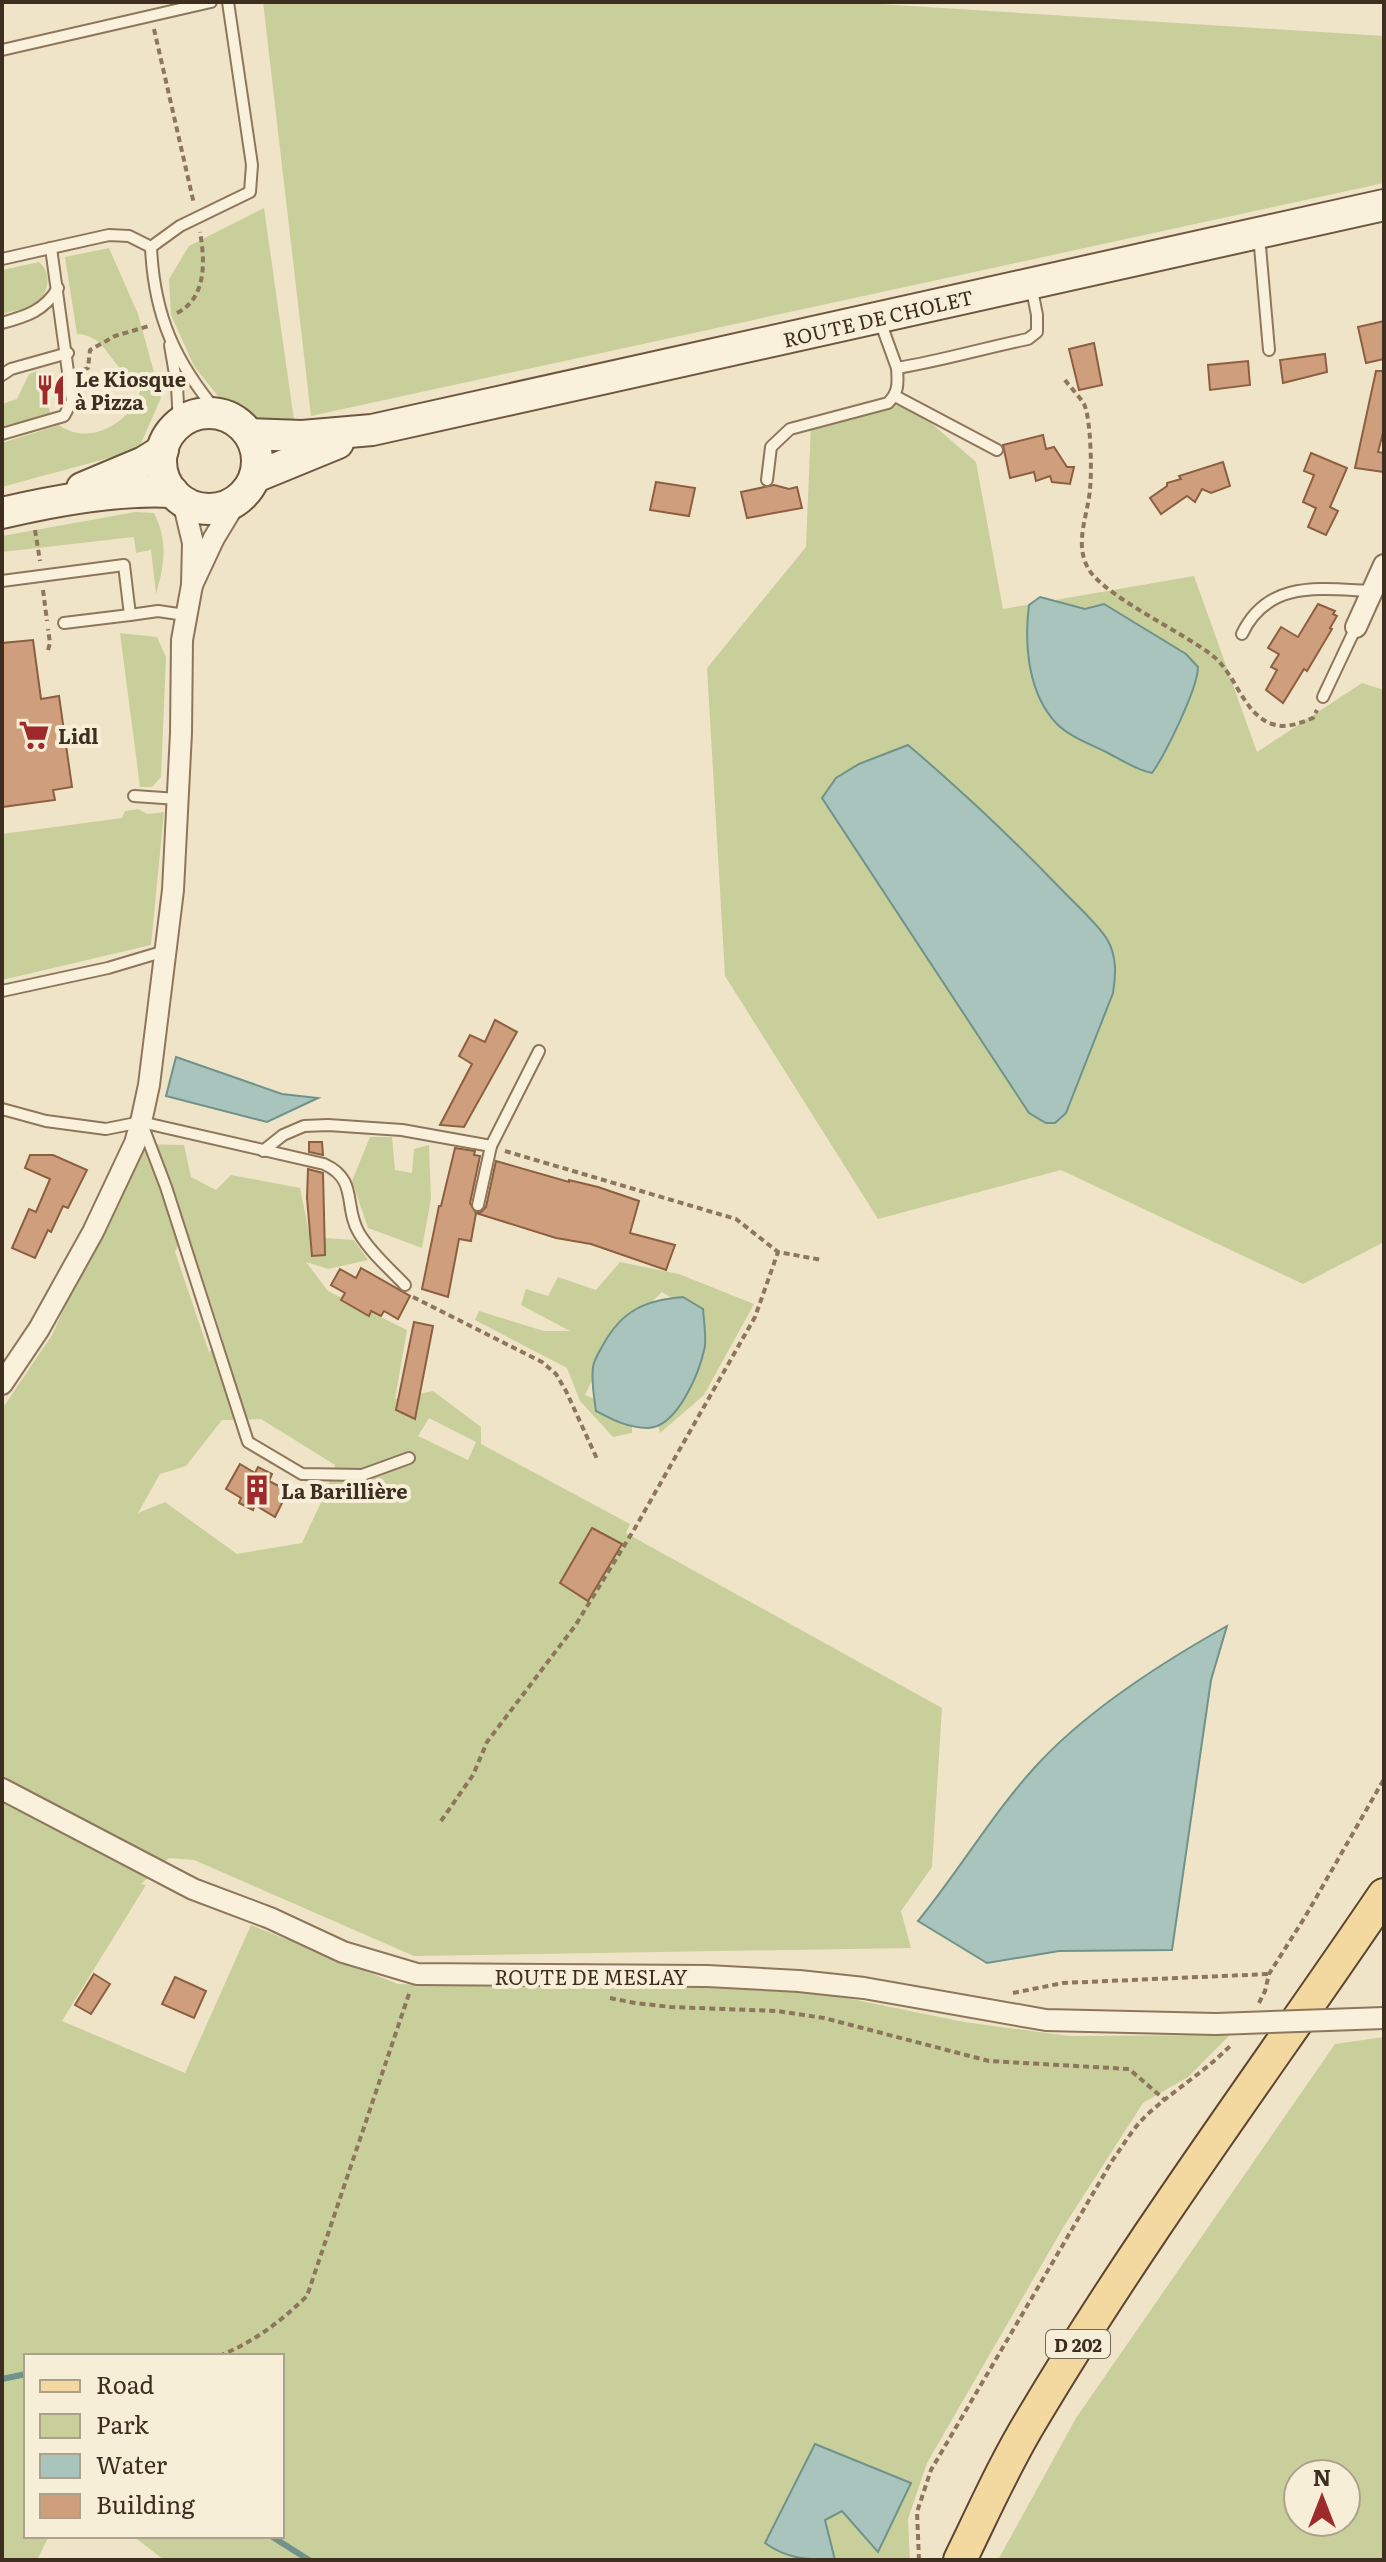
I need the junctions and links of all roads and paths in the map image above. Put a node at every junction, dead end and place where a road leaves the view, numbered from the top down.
1 (211, 2) edge
2 (228, 2) edge
3 (151, 16) junction
4 (2, 50) edge
5 (1384, 205) edge
6 (197, 219) junction
7 (1259, 233) junction
8 (151, 247) junction
9 (51, 248) junction
10 (2, 259) edge
11 (1030, 283) junction
12 (58, 288) junction
13 (878, 317) junction
14 (162, 321) junction
15 (2, 323) edge
16 (168, 335) junction
17 (153, 338) dead end
18 (1269, 350) dead end
19 (68, 353) junction
20 (897, 368) junction
21 (2, 375) edge
22 (70, 376) junction
23 (1065, 380) dead end
24 (895, 396) junction
25 (219, 414) junction
26 (179, 424) junction
27 (372, 430) junction
28 (2, 434) edge
29 (249, 434) junction
30 (163, 450) junction
31 (997, 450) dead end
32 (767, 480) dead end
33 (246, 489) junction
34 (178, 497) junction
35 (41, 504) junction
36 (2, 513) edge
37 (1384, 565) edge
38 (2, 581) edge
39 (192, 585) junction
40 (1373, 591) junction
41 (130, 615) junction
42 (185, 615) junction
43 (64, 623) dead end
44 (1356, 627) joint
45 (1242, 634) dead end
46 (1323, 697) joint
47 (134, 796) dead end
48 (178, 799) junction
49 (165, 951) junction
50 (2, 991) edge
51 (539, 1051) dead end
52 (2, 1109) edge
53 (141, 1122) junction
54 (491, 1146) junction
55 (263, 1151) junction
56 (478, 1205) dead end
57 (778, 1252) junction
58 (822, 1260) dead end
59 (405, 1285) joint
60 (4, 1378) edge
61 (409, 1458) dead end
62 (598, 1461) dead end
63 (1384, 1779) edge
64 (2, 1789) edge
65 (441, 1821) dead end
66 (1384, 1895) edge
67 (417, 1974) junction
68 (1269, 1974) junction
69 (599, 1995) dead end
70 (1258, 2004) dead end
71 (977, 2009) junction
72 (1384, 2018) edge
73 (1238, 2034) dead end
74 (1165, 2100) junction
75 (224, 2354) edge
76 (919, 2560) edge
77 (960, 2560) edge

1 - 3 lane
2 - 6 lane
3 - 4 lane
3 - 6 path
5 - 7 main road, ROUTE DE CHOLET
6 - 8 lane
6 - 14 path
7 - 11 main road, ROUTE DE CHOLET
7 - 18 lane
8 - 9 lane
8 - 14 lane
9 - 10 lane
9 - 12 lane
11 - 13 main road, ROUTE DE CHOLET
11 - 20 lane
12 - 15 lane
12 - 19 lane
13 - 20 lane
13 - 27 main road, ROUTE DE CHOLET
14 - 16 lane
16 - 25 lane
16 - 26 lane
17 - 22 path
19 - 21 lane
19 - 22 lane
20 - 24 lane
22 - 28 lane
23 - 46 path
24 - 31 lane
24 - 32 lane
25 - 26 main road
25 - 29 main road
26 - 30 main road
27 - 29 main road, ROUTE DE CHOLET
27 - 33 main road, ROUTE DE CHOLET
29 - 33 main road
30 - 34 main road
30 - 35 main road
33 - 34 main road
33 - 39 street
34 - 35 main road
34 - 39 street
35 - 36 main road
37 - 40 street
38 - 41 lane
39 - 42 street
40 - 44 street
40 - 45 lane
41 - 42 lane
41 - 43 lane
42 - 48 street
44 - 46 lane
47 - 48 lane
48 - 49 street
49 - 50 lane
49 - 53 street
51 - 54 lane
52 - 53 lane
53 - 55 lane
53 - 60 street
53 - 61 lane
54 - 55 lane
54 - 56 lane
54 - 57 path
55 - 59 lane
57 - 58 path
57 - 65 path
59 - 62 path
63 - 68 path
64 - 67 street, ROUTE DE MESLAY
66 - 77 main road, D 202
67 - 71 street, ROUTE DE MESLAY
67 - 75 path
68 - 70 path
68 - 71 path
69 - 74 path
71 - 72 street, ROUTE DE MESLAY, bridge
73 - 74 path
74 - 76 path

